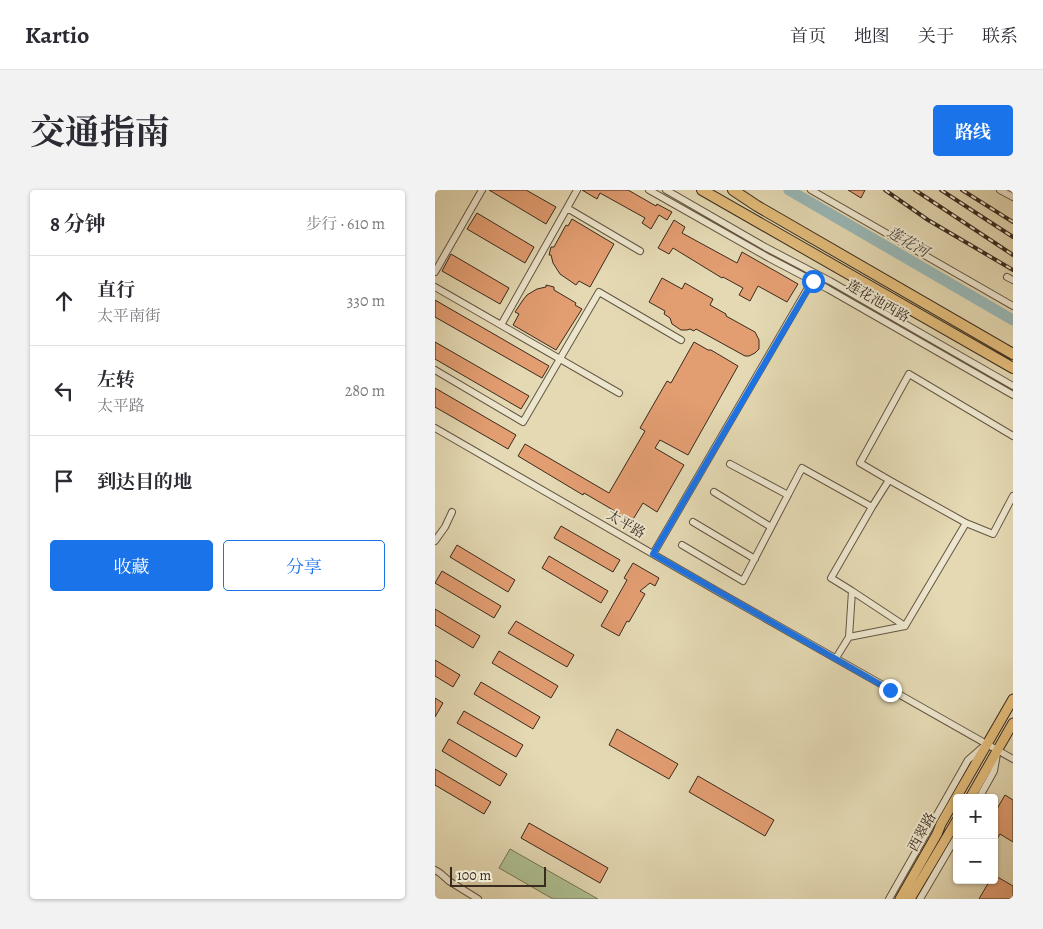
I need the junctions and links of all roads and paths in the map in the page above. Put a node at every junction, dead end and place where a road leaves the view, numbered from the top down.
1 (482, 190) edge
2 (577, 190) edge
3 (649, 190) edge
4 (666, 190) edge
5 (702, 190) edge
6 (724, 190) edge
7 (733, 190) edge
8 (739, 190) edge
9 (811, 190) edge
10 (1000, 190) edge
11 (1013, 197) edge
12 (757, 206) junction
13 (567, 208) junction
14 (640, 251) dead end
15 (435, 272) edge
16 (813, 281) junction
17 (435, 287) edge
18 (1013, 306) edge
19 (501, 325) junction
20 (681, 340) dead end
21 (1013, 354) edge
22 (559, 359) junction
23 (1013, 368) edge
24 (435, 370) edge
25 (1013, 386) edge
26 (619, 393) dead end
27 (1013, 395) edge
28 (435, 428) edge
29 (1013, 436) edge
30 (730, 464) dead end
31 (889, 480) junction
32 (714, 492) dead end
33 (788, 495) junction
34 (1013, 496) edge
35 (872, 507) junction
36 (452, 512) dead end
37 (693, 522) dead end
38 (966, 524) junction
39 (771, 527) junction
40 (435, 541) edge
41 (682, 545) dead end
42 (653, 554) junction
43 (755, 559) junction
44 (852, 592) junction
45 (905, 626) junction
46 (849, 637) junction
47 (835, 658) junction
48 (1013, 699) edge
49 (1013, 723) edge
50 (987, 744) junction
51 (997, 750) junction
52 (1013, 759) edge
53 (972, 794) edge
54 (981, 794) edge
55 (953, 827) edge
56 (955, 839) edge
57 (435, 870) edge
58 (478, 899) edge
59 (889, 899) edge
60 (900, 899) edge
61 (910, 899) edge
62 (920, 899) edge

1 - 15 street
2 - 13 street
3 - 16 street, 莲花池西路
4 - 25 street, 莲花池西路
5 - 23 highway, 莲花池西路
6 - 12 highway, 莲花池西路
7 - 12 highway, 莲花池西路
8 - 12 street
9 - 18 street
10 - 11 street
12 - 21 highway, 莲花池西路
13 - 14 street
13 - 19 street
16 - 27 street, 莲花池西路
16 - 42 street
17 - 19 street
19 - 22 street
20 - 22 street
22 - 24 street
22 - 26 street
28 - 42 street, 太平路
29 - 31 street
30 - 33 street
31 - 35 street
31 - 38 street
32 - 39 street
33 - 35 street
33 - 39 street
34 - 38 street
35 - 44 street
36 - 40 street
37 - 43 street
38 - 45 street
39 - 43 street
41 - 43 street
42 - 47 street, 太平路
44 - 45 street
44 - 46 street
45 - 46 street
46 - 47 street
47 - 50 street, 太平路
48 - 50 main road, 西翠路
49 - 51 main road
50 - 51 street, 太平路
50 - 59 street
50 - 60 main road, 西翠路
51 - 52 street, 太平路
51 - 53 main road
51 - 54 street
55 - 61 main road, 西翠路
56 - 62 street
57 - 58 street

